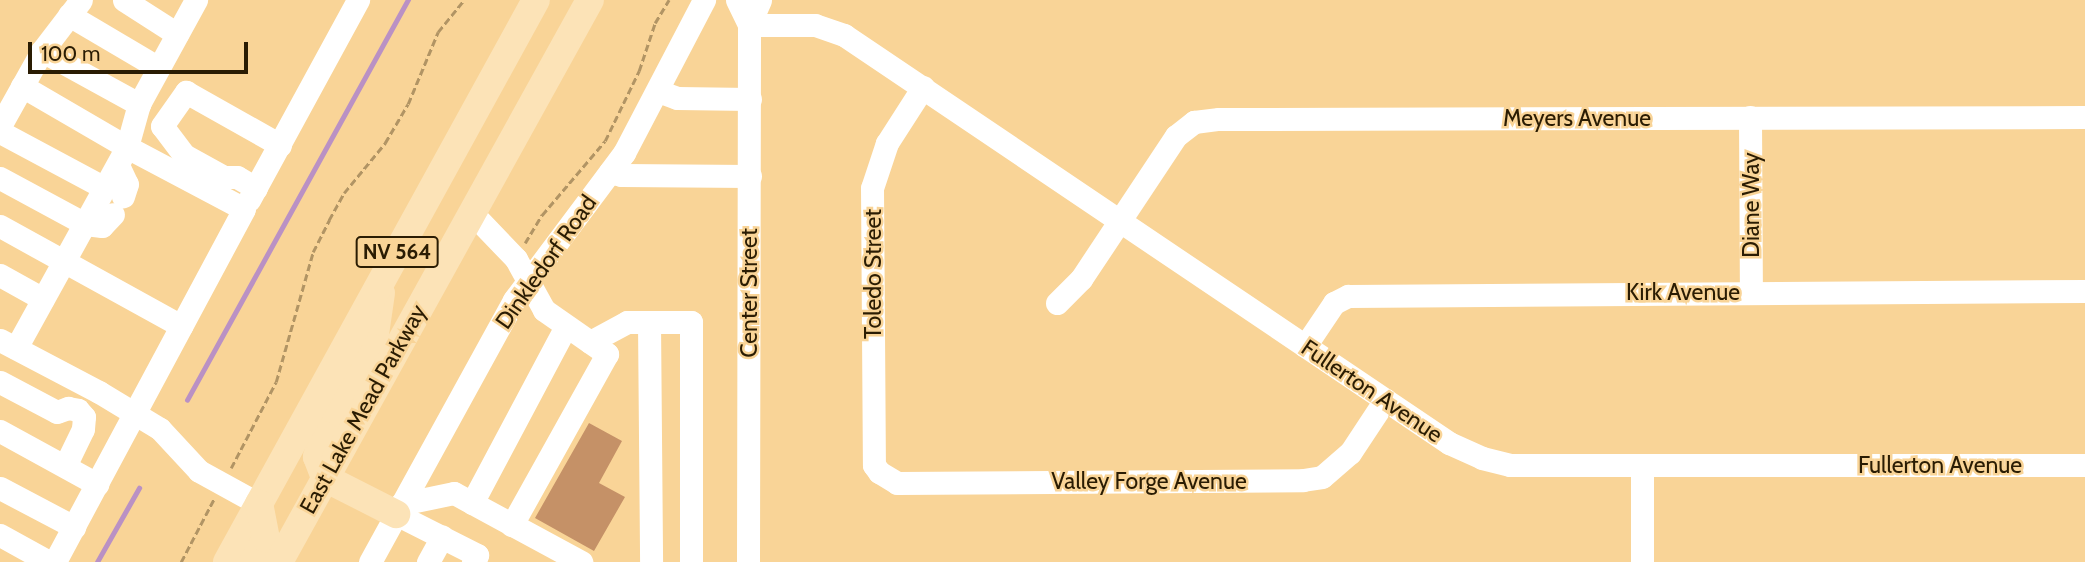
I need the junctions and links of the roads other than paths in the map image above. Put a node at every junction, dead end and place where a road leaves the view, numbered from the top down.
1 (124, 0) edge
2 (196, 0) edge
3 (358, 0) edge
4 (536, 0) edge
5 (590, 0) edge
6 (704, 0) edge
7 (737, 0) edge
8 (760, 0) edge
9 (75, 8) edge
10 (749, 25) junction
11 (177, 34) junction
12 (42, 51) junction
13 (159, 68) junction
14 (22, 86) junction
15 (923, 87) junction
16 (658, 91) junction
17 (750, 99) junction
18 (139, 104) junction
19 (1750, 117) junction
20 (2085, 117) edge
21 (0, 126) edge
22 (0, 132) edge
23 (280, 145) junction
24 (122, 156) junction
25 (610, 172) junction
26 (750, 176) junction
27 (0, 178) edge
28 (256, 188) junction
29 (114, 200) junction
30 (244, 209) junction
31 (471, 212) junction
32 (1120, 221) junction
33 (85, 224) junction
34 (0, 226) edge
35 (64, 262) junction
36 (0, 275) edge
37 (383, 277) junction
38 (529, 280) junction
39 (2085, 291) edge
40 (1751, 292) junction
41 (43, 299) junction
42 (1057, 303) dead end
43 (649, 322) junction
44 (566, 326) junction
45 (181, 327) junction
46 (590, 342) junction
47 (8, 344) edge
48 (1304, 346) junction
49 (0, 382) edge
50 (1385, 400) junction
51 (135, 414) junction
52 (0, 431) edge
53 (2085, 465) edge
54 (65, 466) junction
55 (1642, 466) junction
56 (879, 472) joint
57 (324, 478) junction
58 (97, 484) junction
59 (0, 488) edge
60 (472, 503) junction
61 (259, 504) junction
62 (399, 509) junction
63 (512, 524) junction
64 (74, 527) junction
65 (0, 536) edge
66 (442, 537) junction
67 (49, 562) edge
68 (55, 562) edge
69 (227, 562) edge
70 (253, 562) edge
71 (279, 562) edge
72 (370, 562) edge
73 (428, 562) edge
74 (473, 562) edge
75 (581, 562) edge
76 (651, 562) edge
77 (691, 562) edge
78 (748, 562) edge
79 (1642, 562) edge

1 - 11 street
2 - 11 street
3 - 23 street
4 - 37 main road, East Lake Mead Parkway / NV 564
5 - 31 main road, East Lake Mead Parkway / NV 564
6 - 16 street, Dinkledorf Road
7 - 10 street, Center Street
8 - 10 street, Center Street
9 - 12 street
9 - 13 street
10 - 15 street, Fullerton Avenue
10 - 17 street, Center Street
11 - 13 street
12 - 14 street
12 - 18 street
13 - 18 street
14 - 21 street
14 - 24 street
15 - 32 street, Fullerton Avenue
15 - 56 street, Toledo Street
16 - 17 street
16 - 25 street, Dinkledorf Road
17 - 26 street, Center Street
18 - 24 street
19 - 20 street, Meyers Avenue
19 - 32 street, Meyers Avenue
19 - 40 street, Diane Way
22 - 29 street
23 - 28 street
23 - 28 street
24 - 29 street
24 - 30 street
25 - 26 street
25 - 38 street, Dinkledorf Road
26 - 78 street, Center Street
27 - 33 street
28 - 30 street
29 - 33 street
30 - 45 street
31 - 38 street
31 - 57 main road, East Lake Mead Parkway / NV 564
32 - 42 street, Meyers Avenue
32 - 48 street, Fullerton Avenue
33 - 35 street
34 - 35 street
35 - 41 street
35 - 45 street
36 - 41 street
37 - 57 main road
37 - 61 main road, East Lake Mead Parkway / NV 564
38 - 44 street
38 - 62 street, Dinkledorf Road
39 - 40 street, Kirk Avenue
40 - 48 street, Kirk Avenue
41 - 47 street
43 - 46 street
43 - 76 street
43 - 77 street
44 - 46 street
44 - 60 street
45 - 51 street
46 - 63 street
47 - 51 street
48 - 50 street, Fullerton Avenue
49 - 54 street
50 - 55 street, Fullerton Avenue
50 - 56 street, Valley Forge Avenue
51 - 58 street
51 - 61 street
52 - 54 street
53 - 55 street, Fullerton Avenue
54 - 58 street
55 - 79 street
57 - 62 main road
57 - 71 main road, East Lake Mead Parkway / NV 564
58 - 64 street
59 - 64 street
60 - 62 street
60 - 63 street
61 - 69 main road, East Lake Mead Parkway / NV 564
61 - 70 main road
62 - 66 street
62 - 72 street, Dinkledorf Road
63 - 75 street
64 - 68 street
65 - 67 street
66 - 73 street
66 - 74 street

